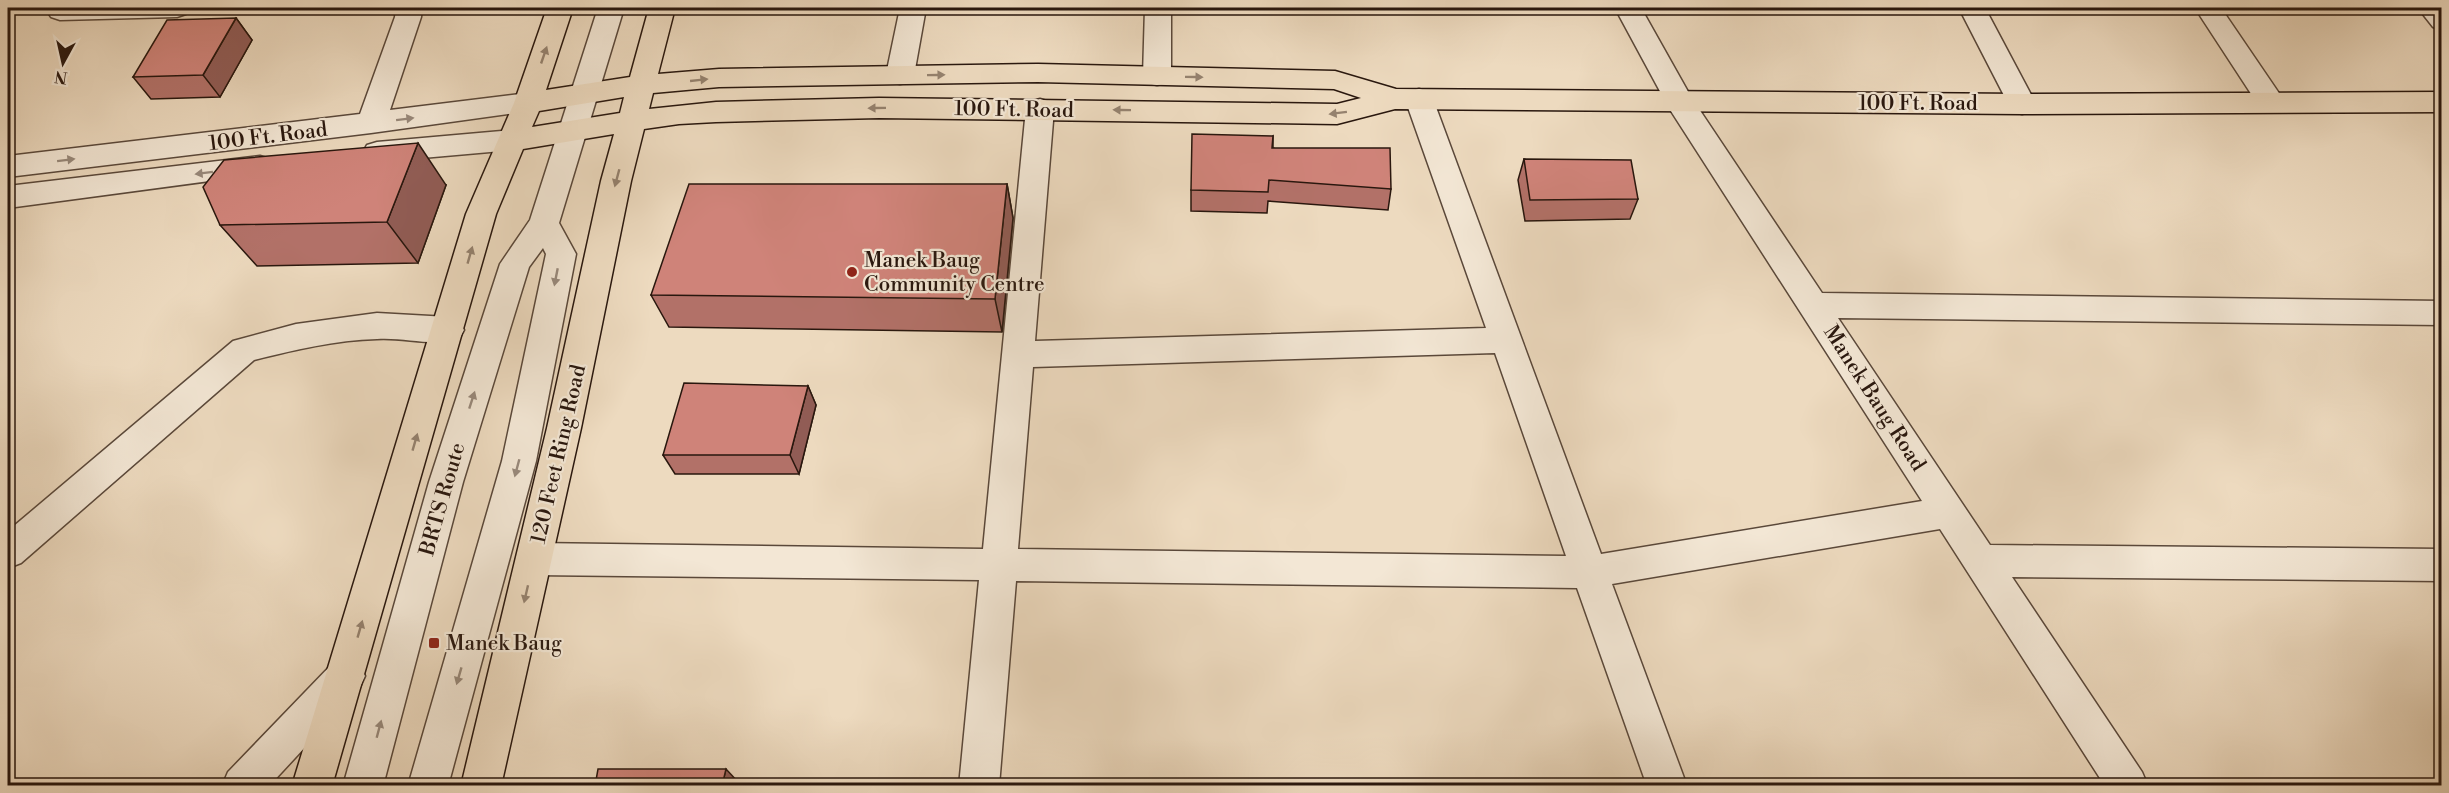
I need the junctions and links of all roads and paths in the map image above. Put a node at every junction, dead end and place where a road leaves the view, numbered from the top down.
1 (63, 8) edge
2 (177, 8) edge
3 (409, 8) edge
4 (560, 8) edge
5 (611, 8) edge
6 (662, 8) edge
7 (913, 8) edge
8 (1158, 8) edge
9 (1628, 8) edge
10 (1972, 8) edge
11 (2208, 8) edge
12 (2431, 8) edge
13 (2442, 21) edge
14 (900, 75) junction
15 (1156, 76) junction
16 (641, 85) junction
17 (583, 95) junction
18 (1407, 99) junction
19 (1679, 101) junction
20 (2271, 102) junction
21 (2442, 102) edge
22 (528, 103) junction
23 (2022, 104) junction
24 (1040, 109) junction
25 (633, 122) junction
26 (371, 123) junction
27 (573, 132) junction
28 (513, 140) junction
29 (347, 156) edge
30 (289, 163) edge
31 (8, 166) edge
32 (8, 197) edge
33 (544, 223) junction
34 (1814, 305) junction
35 (2442, 313) edge
36 (448, 330) junction
37 (1506, 340) junction
38 (1019, 354) junction
39 (1950, 512) junction
40 (8, 552) edge
41 (534, 559) junction
42 (1982, 561) junction
43 (999, 565) junction
44 (2442, 565) edge
45 (1590, 572) junction
46 (346, 676) junction
47 (242, 786) edge
48 (312, 786) edge
49 (363, 786) edge
50 (428, 786) edge
51 (481, 786) edge
52 (979, 786) edge
53 (1666, 786) edge
54 (2128, 786) edge

1 - 2 street
3 - 26 street
22 -> 4 main road
5 - 17 street, BRTS Route
6 - 16 main road
7 - 14 street
8 - 15 street
9 - 19 street, Manek Baug Road
10 - 23 street
11 - 20 street
12 - 13 street
14 -> 15 main road, 100 Ft. Road
16 -> 14 main road, 100 Ft. Road
15 -> 18 main road, 100 Ft. Road
16 - 17 main road, 100 Ft. Road
16 - 25 main road, 120 Feet Ring Road
17 - 22 main road, 100 Ft. Road
17 - 27 street, BRTS Route
18 - 19 main road, 100 Ft. Road
18 -> 24 main road, 100 Ft. Road
18 - 37 street
19 - 23 main road, 100 Ft. Road
19 - 34 street, Manek Baug Road
20 - 21 main road, 100 Ft. Road
20 - 23 main road, 100 Ft. Road
26 -> 22 street, 100 Ft. Road
22 - 28 main road
24 -> 25 main road, 100 Ft. Road
24 - 38 street
25 - 27 main road, 100 Ft. Road
25 -> 41 main road, 120 Feet Ring Road
31 -> 26 street, 100 Ft. Road
27 - 28 main road, 100 Ft. Road
27 - 33 street, BRTS Route
28 - 29 street, 100 Ft. Road
36 -> 28 main road
30 -> 32 street, 100 Ft. Road
49 -> 33 street, BRTS Route
33 -> 50 street
34 - 35 street
34 - 39 street, Manek Baug Road
36 - 40 street
46 -> 36 main road
37 - 38 street
37 - 45 street
38 - 43 street
39 - 42 street, Manek Baug Road
39 - 45 street
41 - 43 street
41 -> 51 main road, 120 Feet Ring Road
42 - 44 street
42 - 54 street, Manek Baug Road
43 - 45 street
43 - 52 street
45 - 53 street
46 - 47 street
46 - 48 main road

